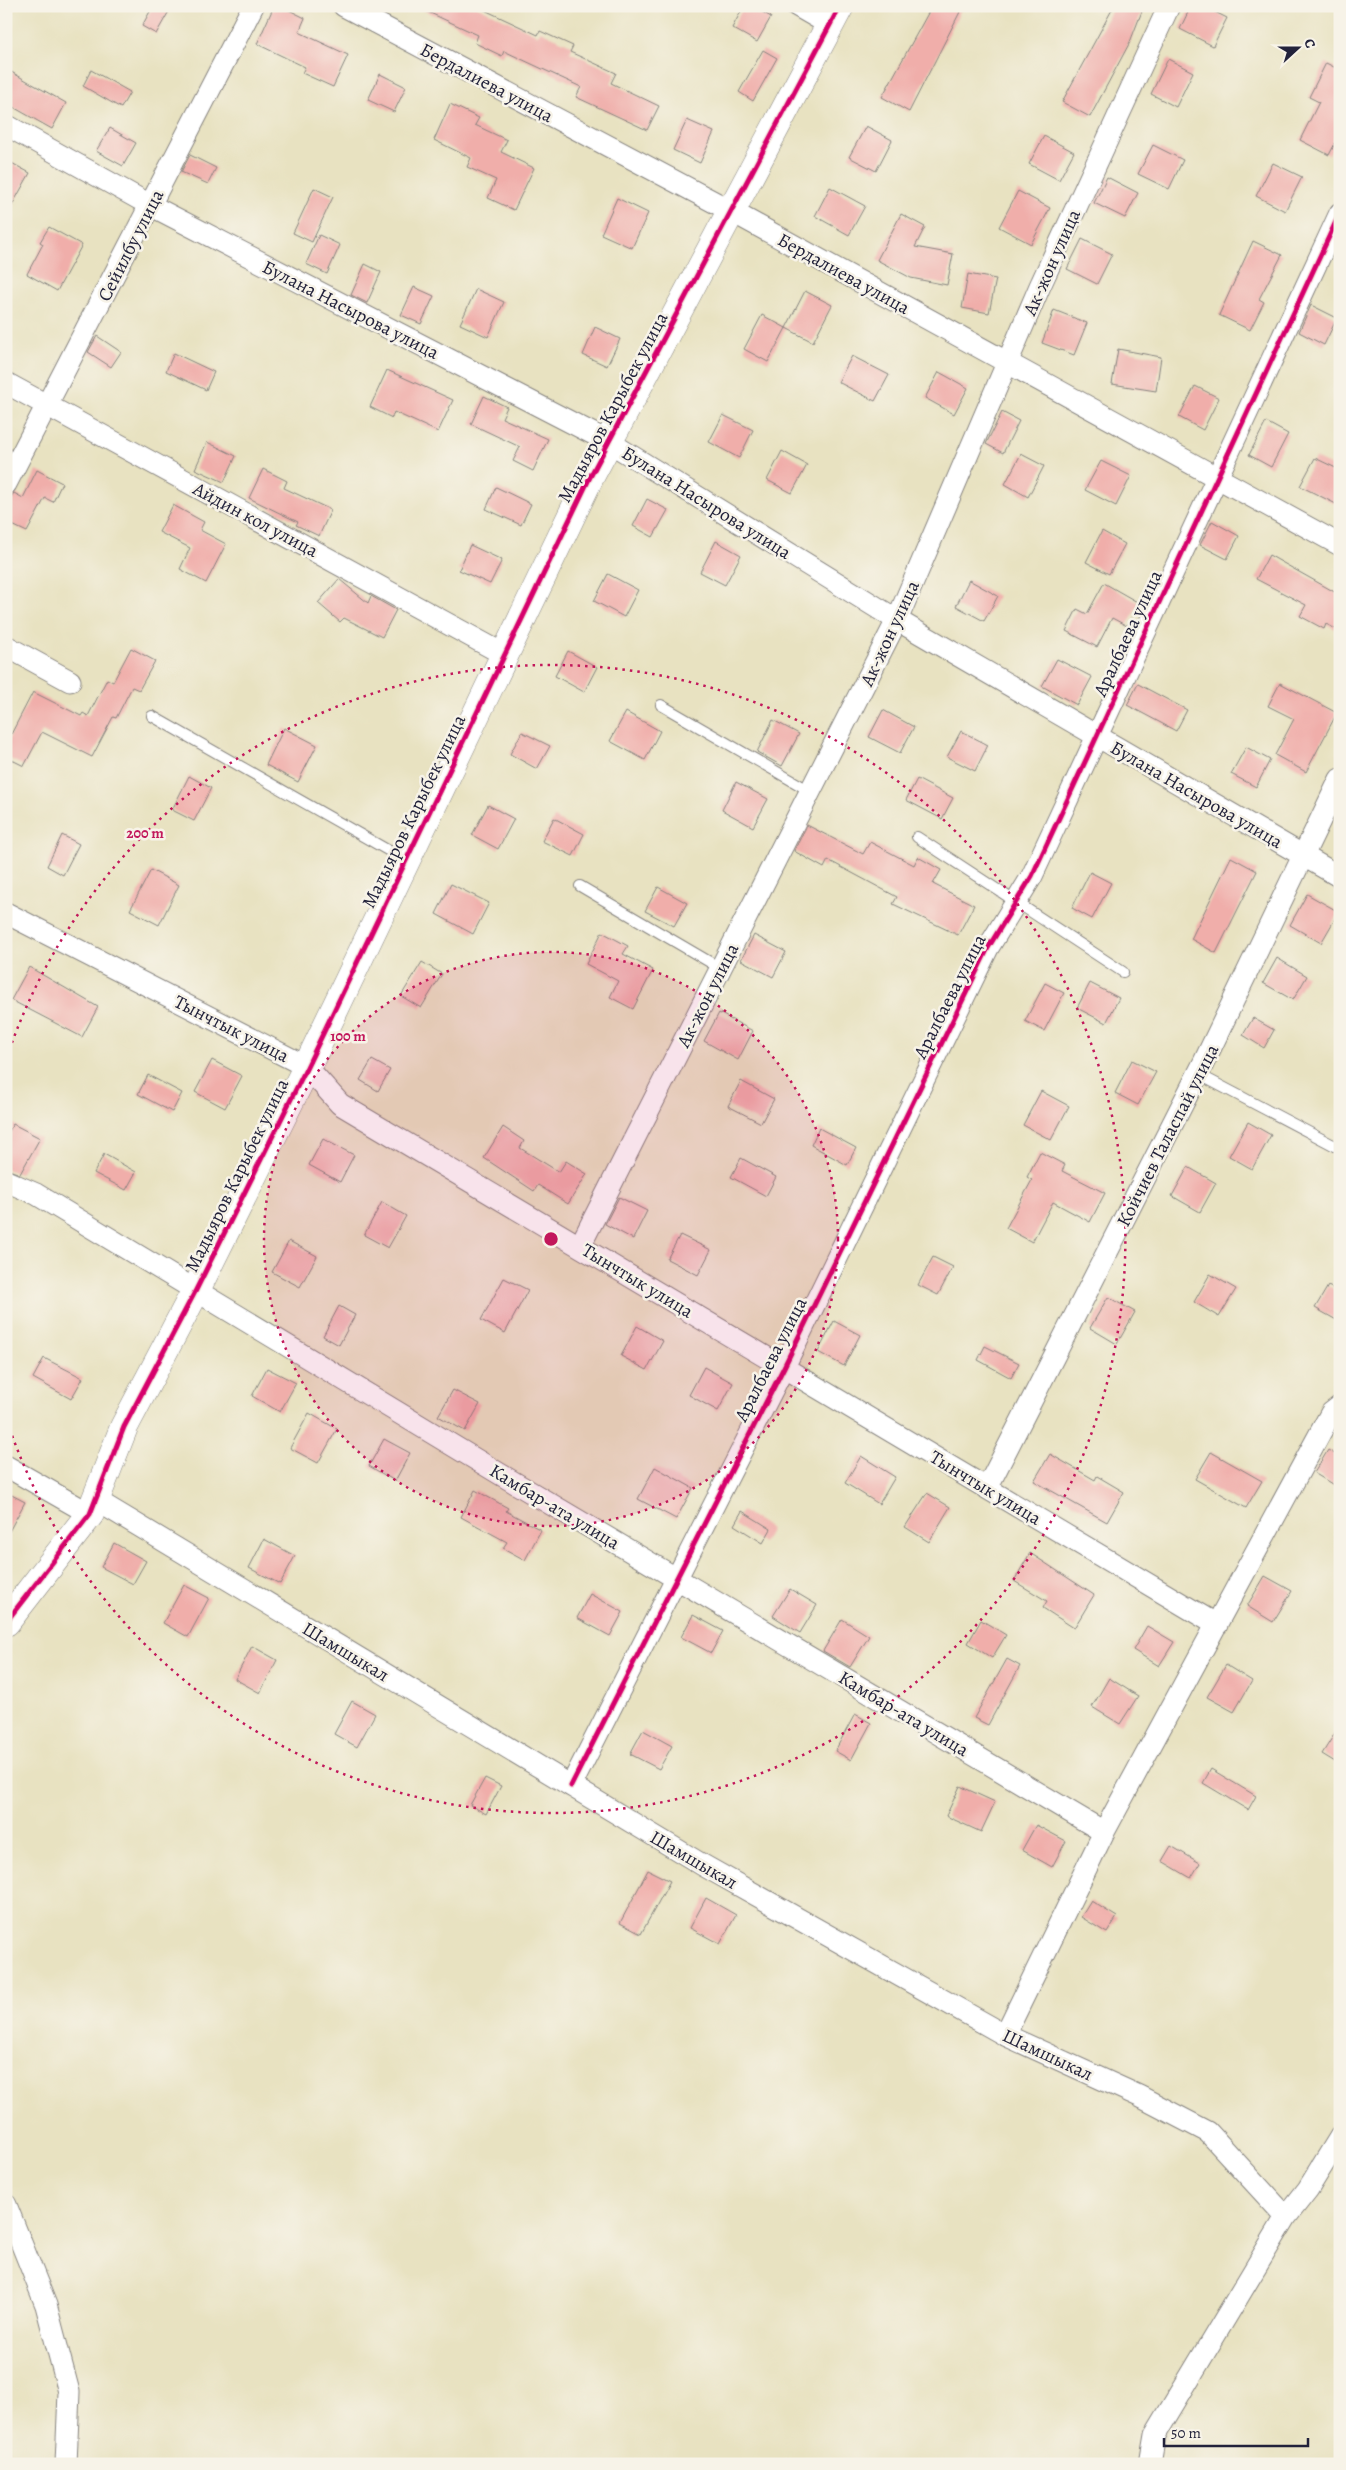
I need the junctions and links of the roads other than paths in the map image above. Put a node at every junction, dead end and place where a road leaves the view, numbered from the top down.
1 (253, 6) edge
2 (344, 6) edge
3 (797, 6) edge
4 (1169, 6) edge
5 (835, 16) edge
6 (6, 125) edge
7 (150, 206) junction
8 (731, 211) junction
9 (1340, 213) edge
10 (1007, 362) junction
11 (6, 383) edge
12 (46, 406) junction
13 (609, 442) junction
14 (1216, 477) junction
15 (6, 484) edge
16 (1340, 545) edge
17 (897, 620) junction
18 (6, 646) edge
19 (505, 655) junction
20 (70, 681) dead end
21 (661, 705) dead end
22 (152, 716) dead end
23 (1096, 735) junction
24 (1340, 779) edge
25 (810, 791) junction
26 (917, 837) dead end
27 (1303, 855) junction
28 (406, 860) junction
29 (1340, 878) edge
30 (580, 886) dead end
31 (1017, 900) junction
32 (6, 913) edge
33 (720, 968) junction
34 (1123, 972) dead end
35 (307, 1067) junction
36 (1198, 1074) junction
37 (1337, 1146) dead end
38 (6, 1182) edge
39 (580, 1246) junction
40 (196, 1290) junction
41 (784, 1367) junction
42 (1340, 1406) edge
43 (6, 1466) edge
44 (987, 1488) junction
45 (93, 1507) junction
46 (676, 1578) junction
47 (6, 1622) edge
48 (1217, 1625) junction
49 (571, 1786) junction
50 (1104, 1832) junction
51 (1005, 2035) junction
52 (1340, 2138) edge
53 (6, 2205) edge
54 (1286, 2217) junction
55 (66, 2464) edge
56 (1150, 2464) edge

1 - 7 street, Сейилбу улица
2 - 8 street, Бердалиева улица
3 - 5 street
4 - 10 street, Ак-жон улица
5 - 8 street, Мадыяров Карыбек улица
6 - 7 street, Булана Насырова улица
7 - 12 street, Сейилбу улица
7 - 13 street, Булана Насырова улица
8 - 10 street, Бердалиева улица
8 - 13 street, Мадыяров Карыбек улица
9 - 14 street, Аралбаева улица
10 - 14 street, Бердалиева улица
10 - 17 street, Ак-жон улица
11 - 12 street, Айдин кол улица
12 - 15 street, Сейилбу улица
12 - 19 street, Айдин кол улица
13 - 17 street, Булана Насырова улица
13 - 19 street, Мадыяров Карыбек улица
14 - 16 street, Бердалиева улица
14 - 23 street, Аралбаева улица
17 - 23 street, Булана Насырова улица
17 - 25 street, Ак-жон улица
18 - 20 street
19 - 28 street, Мадыяров Карыбек улица
21 - 25 lane
22 - 28 lane
23 - 27 street, Булана Насырова улица
23 - 31 street, Аралбаева улица
24 - 27 street, Койчиев Таласпай улица
25 - 33 street, Ак-жон улица
26 - 31 lane
27 - 29 street, Булана Насырова улица
27 - 36 street, Койчиев Таласпай улица
28 - 35 street, Мадыяров Карыбек улица
30 - 33 lane
31 - 34 lane
31 - 41 street, Аралбаева улица
32 - 35 street, Тынчтык улица
33 - 39 street, Ак-жон улица
35 - 39 street, Тынчтык улица
35 - 40 street, Мадыяров Карыбек улица
36 - 37 lane
36 - 44 street, Койчиев Таласпай улица
38 - 40 street, Камбар-ата улица
39 - 41 street, Тынчтык улица
40 - 45 street, Мадыяров Карыбек улица
40 - 46 street, Камбар-ата улица
41 - 44 street, Тынчтык улица
41 - 46 street, Аралбаева улица
42 - 48 street
43 - 45 street, Шамшыкал
44 - 48 street, Тынчтык улица
45 - 47 street, Мадыяров Карыбек улица
45 - 49 street, Шамшыкал
46 - 49 street, Аралбаева улица
46 - 50 street, Камбар-ата улица
48 - 50 street
49 - 51 street, Шамшыкал
50 - 51 street
51 - 54 street, Шамшыкал
52 - 54 street
53 - 55 street
54 - 56 street

